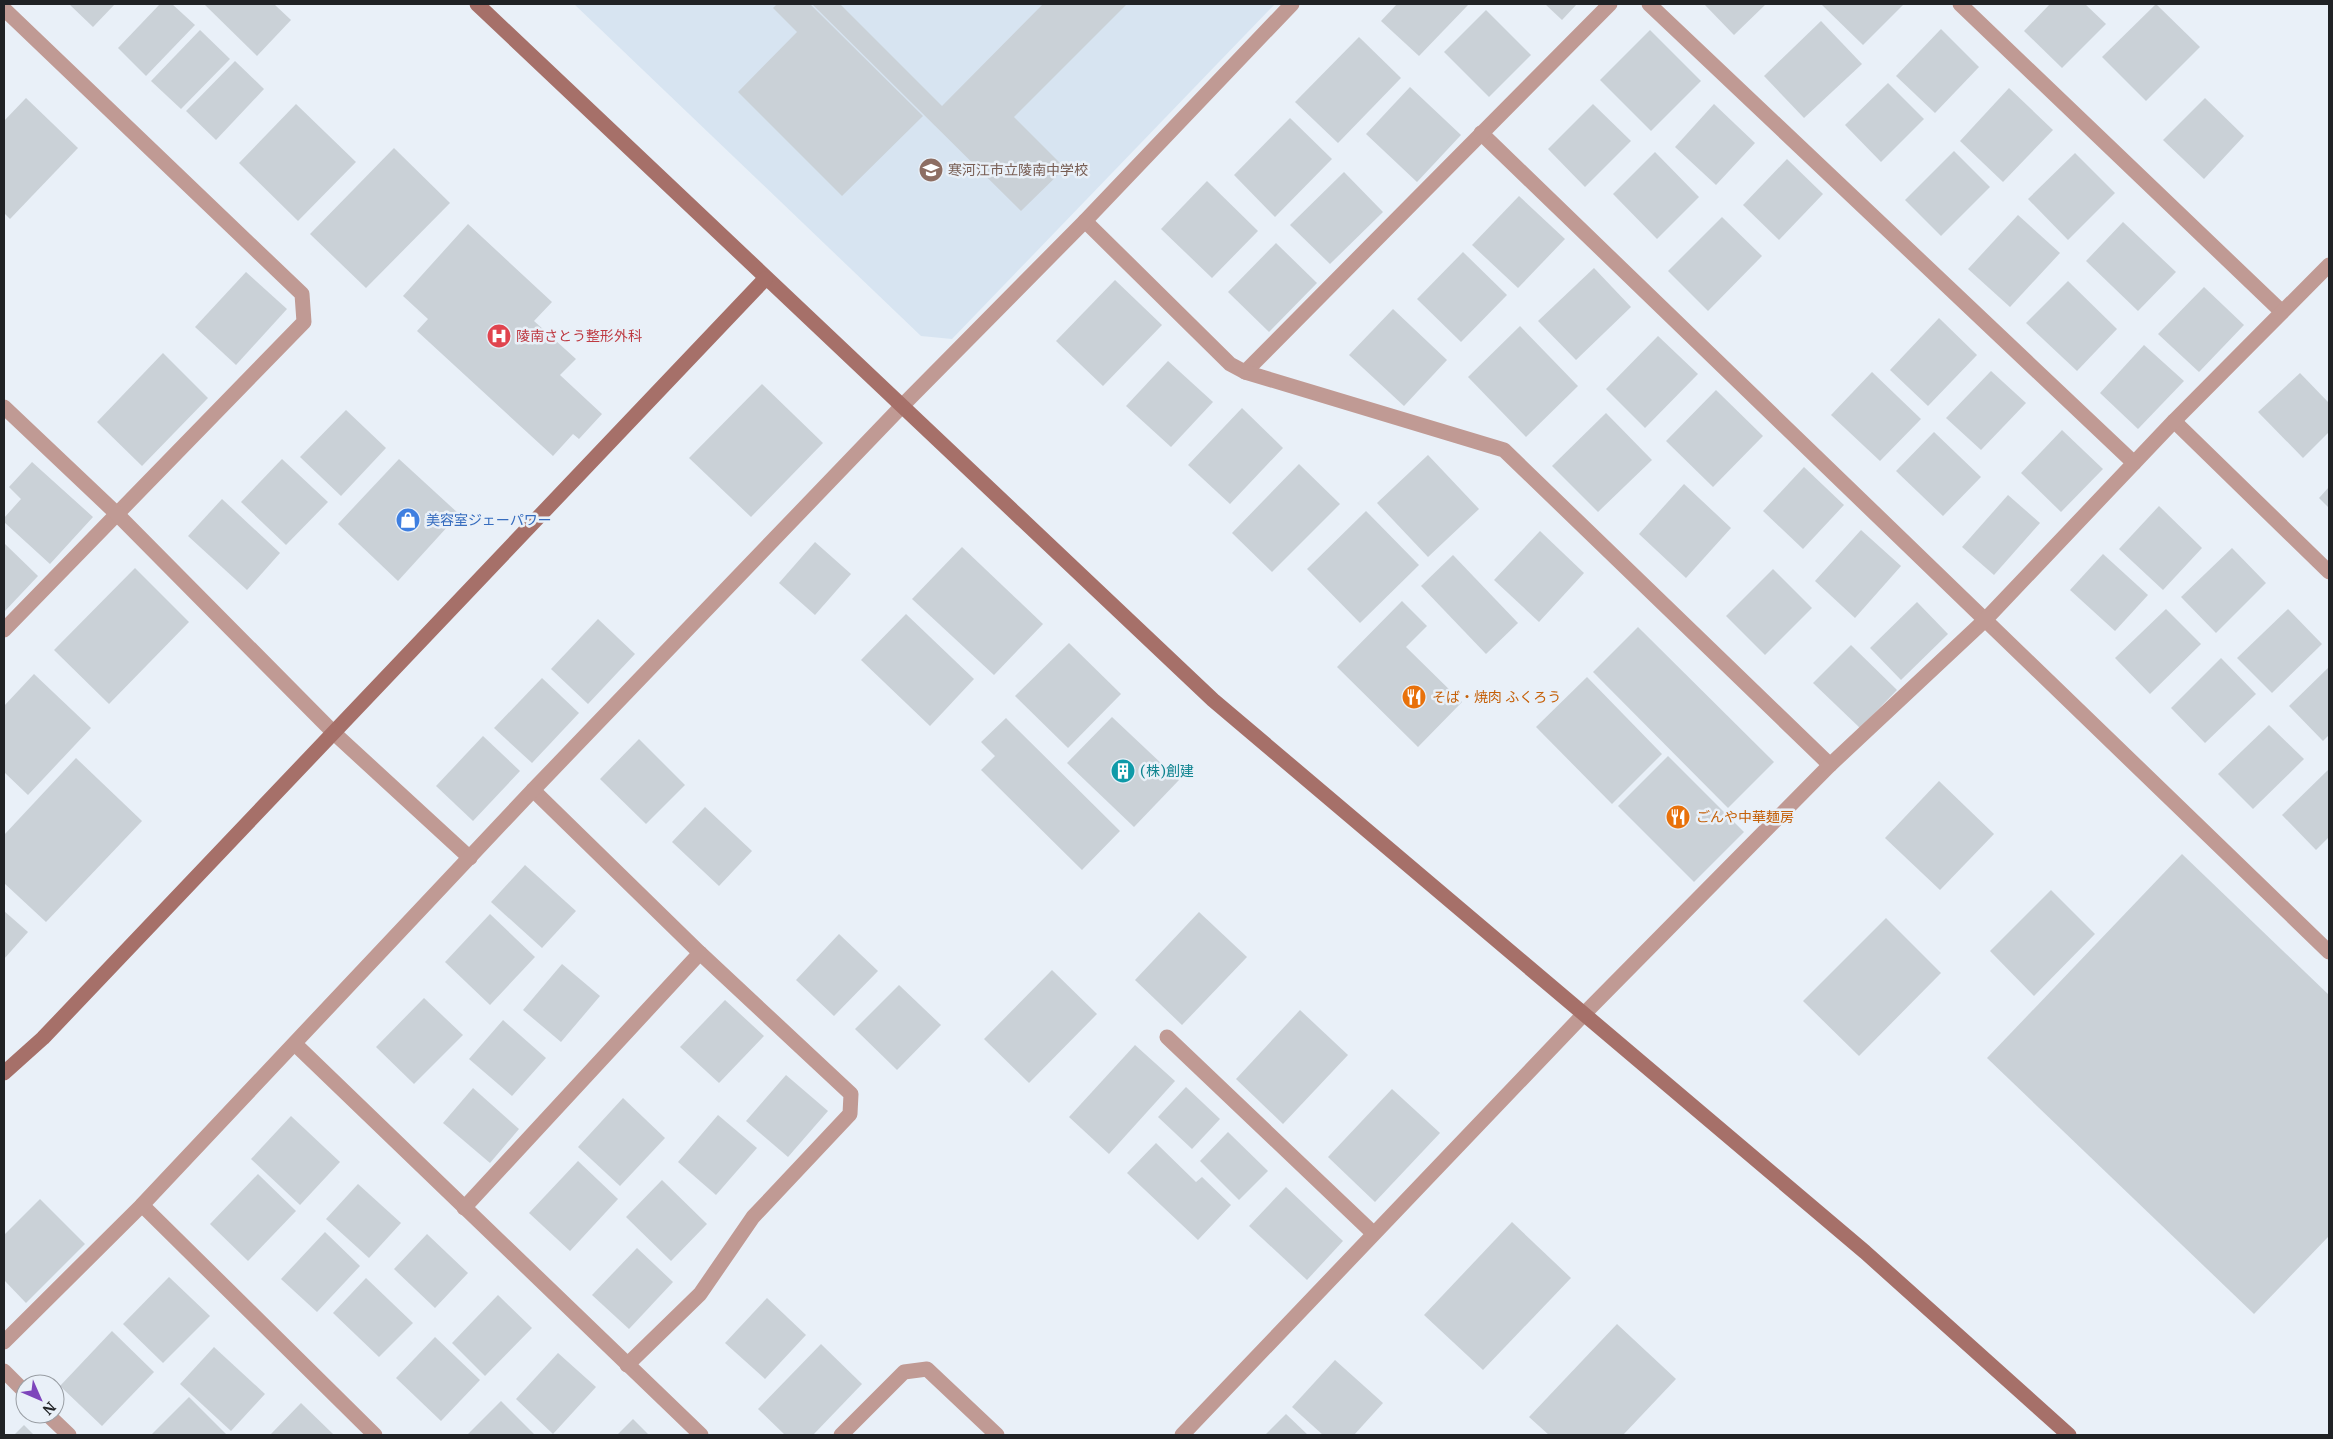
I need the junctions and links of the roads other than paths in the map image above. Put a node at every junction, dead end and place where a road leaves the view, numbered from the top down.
1 (476, 4) edge
2 (1292, 4) edge
3 (1610, 4) edge
4 (1649, 4) edge
5 (1960, 4) edge
6 (4, 9) edge
7 (1481, 133) junction
8 (1085, 221) junction
9 (2329, 265) edge
10 (765, 279) junction
11 (2282, 312) junction
12 (1245, 372) junction
13 (902, 406) junction
14 (4, 407) edge
15 (2174, 421) junction
16 (2134, 463) junction
17 (117, 514) junction
18 (2329, 572) edge
19 (1985, 620) junction
20 (4, 630) edge
21 (334, 733) junction
22 (1830, 765) junction
23 (533, 790) junction
24 (470, 858) junction
25 (2329, 952) edge
26 (700, 953) junction
27 (1584, 1014) junction
28 (1167, 1037) dead end
29 (295, 1044) junction
30 (4, 1073) edge
31 (142, 1205) junction
32 (464, 1208) junction
33 (1373, 1233) junction
34 (4, 1342) edge
35 (627, 1365) junction
36 (4, 1370) edge
37 (15, 1382) edge
38 (58, 1424) edge
39 (69, 1435) edge
40 (375, 1435) edge
41 (701, 1435) edge
42 (841, 1435) edge
43 (997, 1435) edge
44 (1182, 1435) edge
45 (2069, 1435) edge

1 - 10 street
2 - 8 lane
3 - 7 lane
4 - 16 lane
5 - 11 lane
6 - 17 lane
7 - 12 lane
7 - 19 lane
8 - 12 lane
8 - 13 lane
9 - 11 lane
10 - 13 street
10 - 21 street
11 - 15 lane
12 - 22 lane
13 - 23 lane
13 - 27 street
14 - 17 lane
15 - 16 lane
15 - 18 lane
16 - 19 lane
17 - 20 lane
17 - 21 lane
19 - 22 lane
19 - 25 lane
21 - 24 lane
21 - 30 street
22 - 27 lane
23 - 24 lane
23 - 26 lane
24 - 29 lane
26 - 32 lane
26 - 35 lane
27 - 33 lane
27 - 45 street
28 - 33 lane
29 - 31 lane
29 - 32 lane
31 - 34 lane
31 - 40 lane
32 - 35 lane
33 - 44 lane
35 - 41 lane
36 - 37 lane
38 - 39 lane
42 - 43 lane

